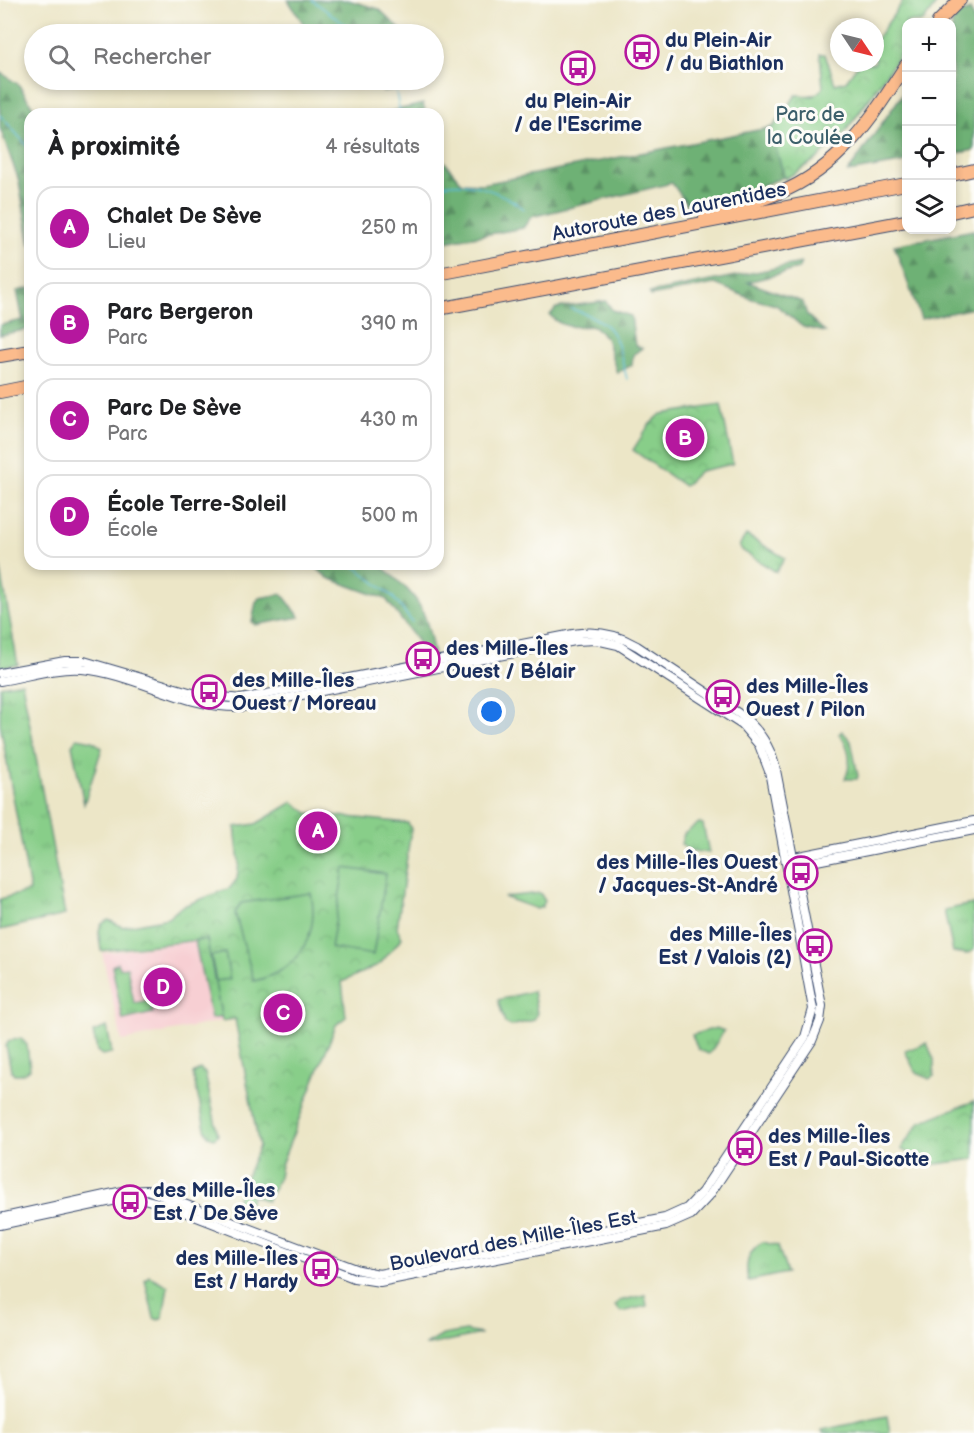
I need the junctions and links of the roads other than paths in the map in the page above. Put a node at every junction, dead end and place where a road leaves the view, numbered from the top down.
1 (960, 0) edge
2 (942, 18) edge
3 (902, 71) edge
4 (974, 170) edge
5 (956, 174) edge
6 (902, 185) edge
7 (974, 207) edge
8 (956, 211) edge
9 (902, 222) edge
10 (674, 230) junction
11 (444, 273) edge
12 (444, 308) edge
13 (24, 352) edge
14 (0, 356) edge
15 (24, 387) edge
16 (0, 392) edge
17 (0, 673) edge
18 (0, 681) edge
19 (974, 821) edge
20 (974, 830) edge
21 (791, 862) junction
22 (805, 936) junction
23 (0, 1218) edge
24 (0, 1225) edge

1 - 2 highway
3 - 10 highway
4 - 5 highway
6 - 10 highway, Autoroute des Laurentides
7 - 8 highway
9 - 12 highway
10 - 11 highway, Autoroute des Laurentides
13 - 14 highway
15 - 16 highway
17 - 21 street
18 - 21 street
19 - 21 street
20 - 21 street
21 - 22 street
22 - 23 street, Boulevard des Mille-Îles Est
22 - 24 street, Boulevard des Mille-Îles Est

